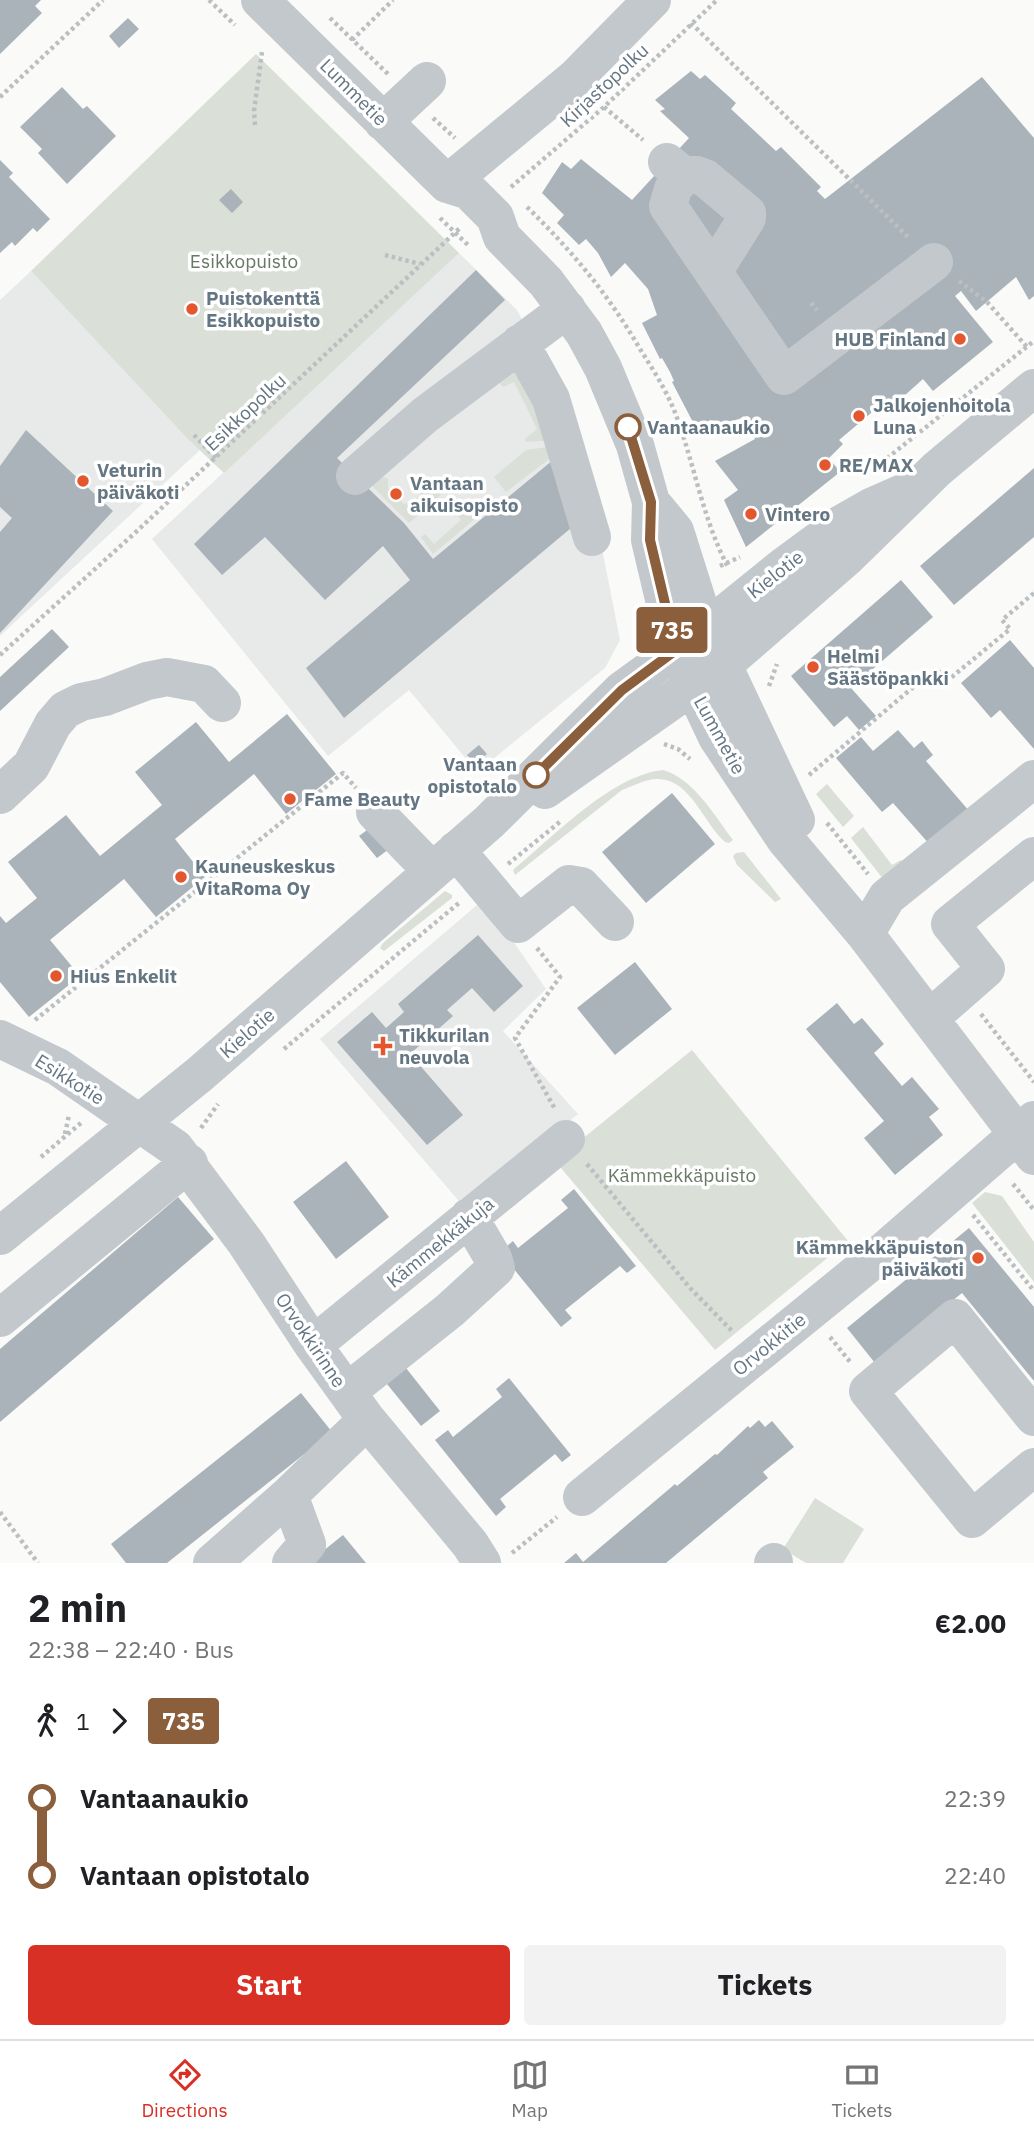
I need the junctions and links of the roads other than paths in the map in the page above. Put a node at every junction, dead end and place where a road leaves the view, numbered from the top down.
1 (652, 0) edge
2 (248, 13) edge
3 (427, 81) dead end
4 (383, 121) junction
5 (472, 217) junction
6 (934, 262) road end
7 (713, 272) junction
8 (567, 309) junction
9 (520, 343) junction
10 (1027, 406) edge
11 (355, 476) dead end
12 (919, 486) junction
13 (592, 537) dead end
14 (691, 639) junction
15 (723, 664) junction
16 (693, 686) junction
17 (222, 704) dead end
18 (1034, 779) edge
19 (0, 795) edge
20 (375, 812) road end
21 (489, 822) junction
22 (1034, 856) edge
23 (444, 861) junction
24 (615, 922) dead end
25 (865, 934) junction
26 (930, 1018) junction
27 (0, 1039) edge
28 (137, 1123) junction
29 (1029, 1136) edge
30 (566, 1139) road end
31 (182, 1156) junction
32 (469, 1217) junction
33 (0, 1236) edge
34 (0, 1318) edge
35 (313, 1345) junction
36 (357, 1406) junction
37 (1034, 1417) edge
38 (1034, 1467) edge
39 (289, 1495) junction
40 (582, 1497) road end
41 (492, 1562) edge
42 (212, 1563) edge
43 (290, 1563) edge

1 - 5 street
2 - 4 street, Lummetie
3 - 4 street
4 - 5 street, Lummetie
5 - 8 street, Lummetie
6 - 7 street
7 - 7 street
8 - 9 street
8 - 14 street, Lummetie
9 - 11 street
9 - 13 street
10 - 12 street, Kielotie
12 - 14 street, Kielotie
12 - 15 street, Kielotie
14 - 15 street, Lummetie
14 - 16 street, Lummetie
14 - 21 street, Kielotie
15 - 16 street, Kielotie
15 - 25 street, Lummetie
16 - 21 street, Kielotie
16 - 25 street, Lummetie
17 - 19 street
18 - 25 street
20 - 23 street
21 - 23 street, Kielotie
22 - 26 street
23 - 24 street
23 - 28 street, Kielotie
25 - 26 street, Lummetie
26 - 29 street, Lummetie
27 - 28 street, Esikkotie
28 - 31 street, Orvokkirinne
28 - 33 street, Kielotie
29 - 40 street, Orvokkitie
30 - 32 street, Kämmekkäkuja
31 - 34 street
31 - 35 street, Orvokkirinne
32 - 35 street, Kämmekkäkuja
32 - 36 street
35 - 36 street, Orvokkirinne
36 - 39 street
36 - 41 street, Orvokkirinne
37 - 38 street
39 - 42 street
39 - 43 street

